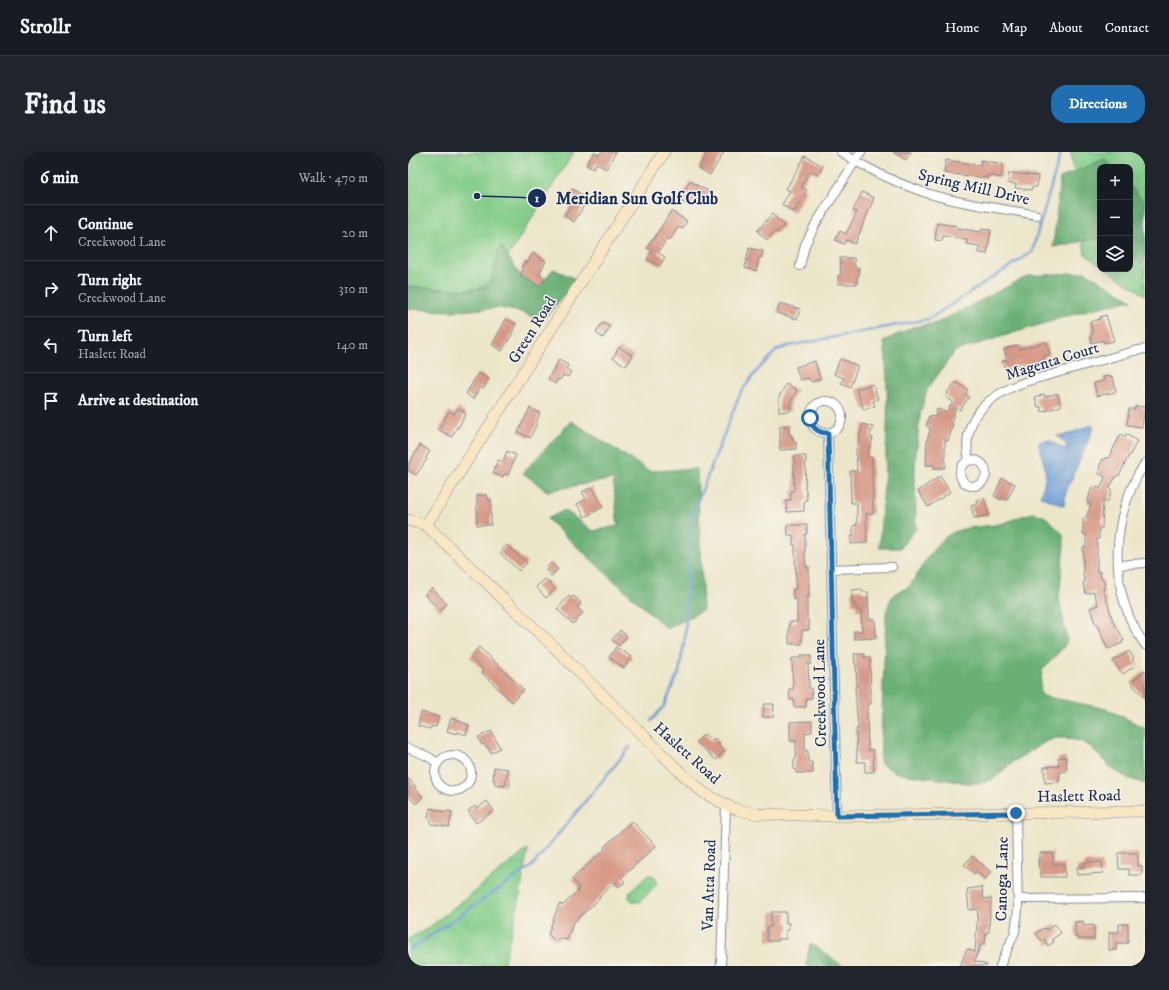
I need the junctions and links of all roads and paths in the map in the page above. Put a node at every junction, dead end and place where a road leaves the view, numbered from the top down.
1 (664, 152) edge
2 (840, 152) edge
3 (861, 152) edge
4 (855, 162) junction
5 (1037, 215) dead end
6 (800, 266) dead end
7 (1145, 349) edge
8 (828, 433) junction
9 (970, 461) dead end
10 (1145, 463) edge
11 (408, 520) edge
12 (426, 525) junction
13 (1145, 563) edge
14 (1118, 565) junction
15 (892, 567) dead end
16 (831, 569) junction
17 (1145, 645) edge
18 (408, 748) edge
19 (437, 763) junction
20 (726, 805) junction
21 (1145, 811) edge
22 (1016, 813) junction
23 (837, 816) junction
24 (1145, 898) edge
25 (1018, 900) junction
26 (721, 966) edge
27 (1000, 966) edge

1 - 12 street, Green Road
2 - 4 street, Spring Mill Drive
3 - 4 street
4 - 5 street, Spring Mill Drive
4 - 6 street
7 - 9 street, Magenta Court
8 - 8 street
8 - 16 street, Creekwood Lane
10 - 14 street
11 - 12 street, Haslett Road
12 - 20 street, Haslett Road
13 - 14 street
14 - 17 street
15 - 16 street
16 - 23 street, Creekwood Lane
18 - 19 street
19 - 19 street
20 - 23 street, Haslett Road
20 - 26 street, Van Atta Road
21 - 22 street, Haslett Road
22 - 23 street, Haslett Road
22 - 25 street, Canoga Lane
24 - 25 street
25 - 27 street, Canoga Lane

